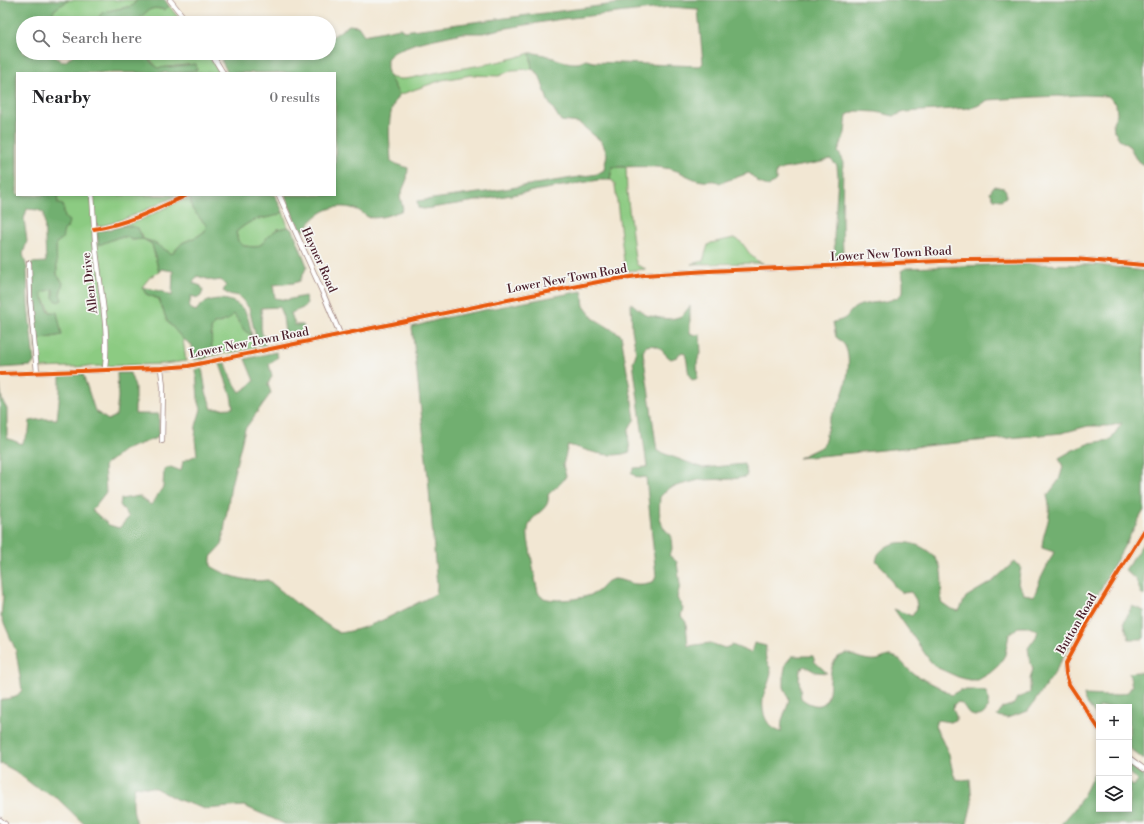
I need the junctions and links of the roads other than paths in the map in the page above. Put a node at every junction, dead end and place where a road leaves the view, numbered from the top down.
1 (170, 0) edge
2 (183, 16) edge
3 (216, 60) edge
4 (223, 72) edge
5 (92, 196) edge
6 (185, 196) edge
7 (279, 196) edge
8 (94, 229) junction
9 (29, 263) dead end
10 (1144, 265) edge
11 (340, 334) junction
12 (161, 368) junction
13 (104, 369) junction
14 (37, 372) junction
15 (0, 374) edge
16 (162, 441) dead end
17 (1144, 531) edge
18 (1096, 724) edge
19 (1132, 760) edge
20 (1144, 769) edge
21 (0, 820) edge
22 (5, 824) edge

1 - 2 street
3 - 4 street
5 - 8 street, Allen Drive
6 - 8 street
7 - 11 street, Hayner Road
8 - 13 street, Allen Drive
9 - 14 street
10 - 11 street, Lower New Town Road
11 - 12 street, Lower New Town Road
12 - 13 street, Lower New Town Road
12 - 16 street
13 - 14 street, Lower New Town Road
14 - 15 street, Lower New Town Road
17 - 18 street, Button Road
19 - 20 street
21 - 22 street

